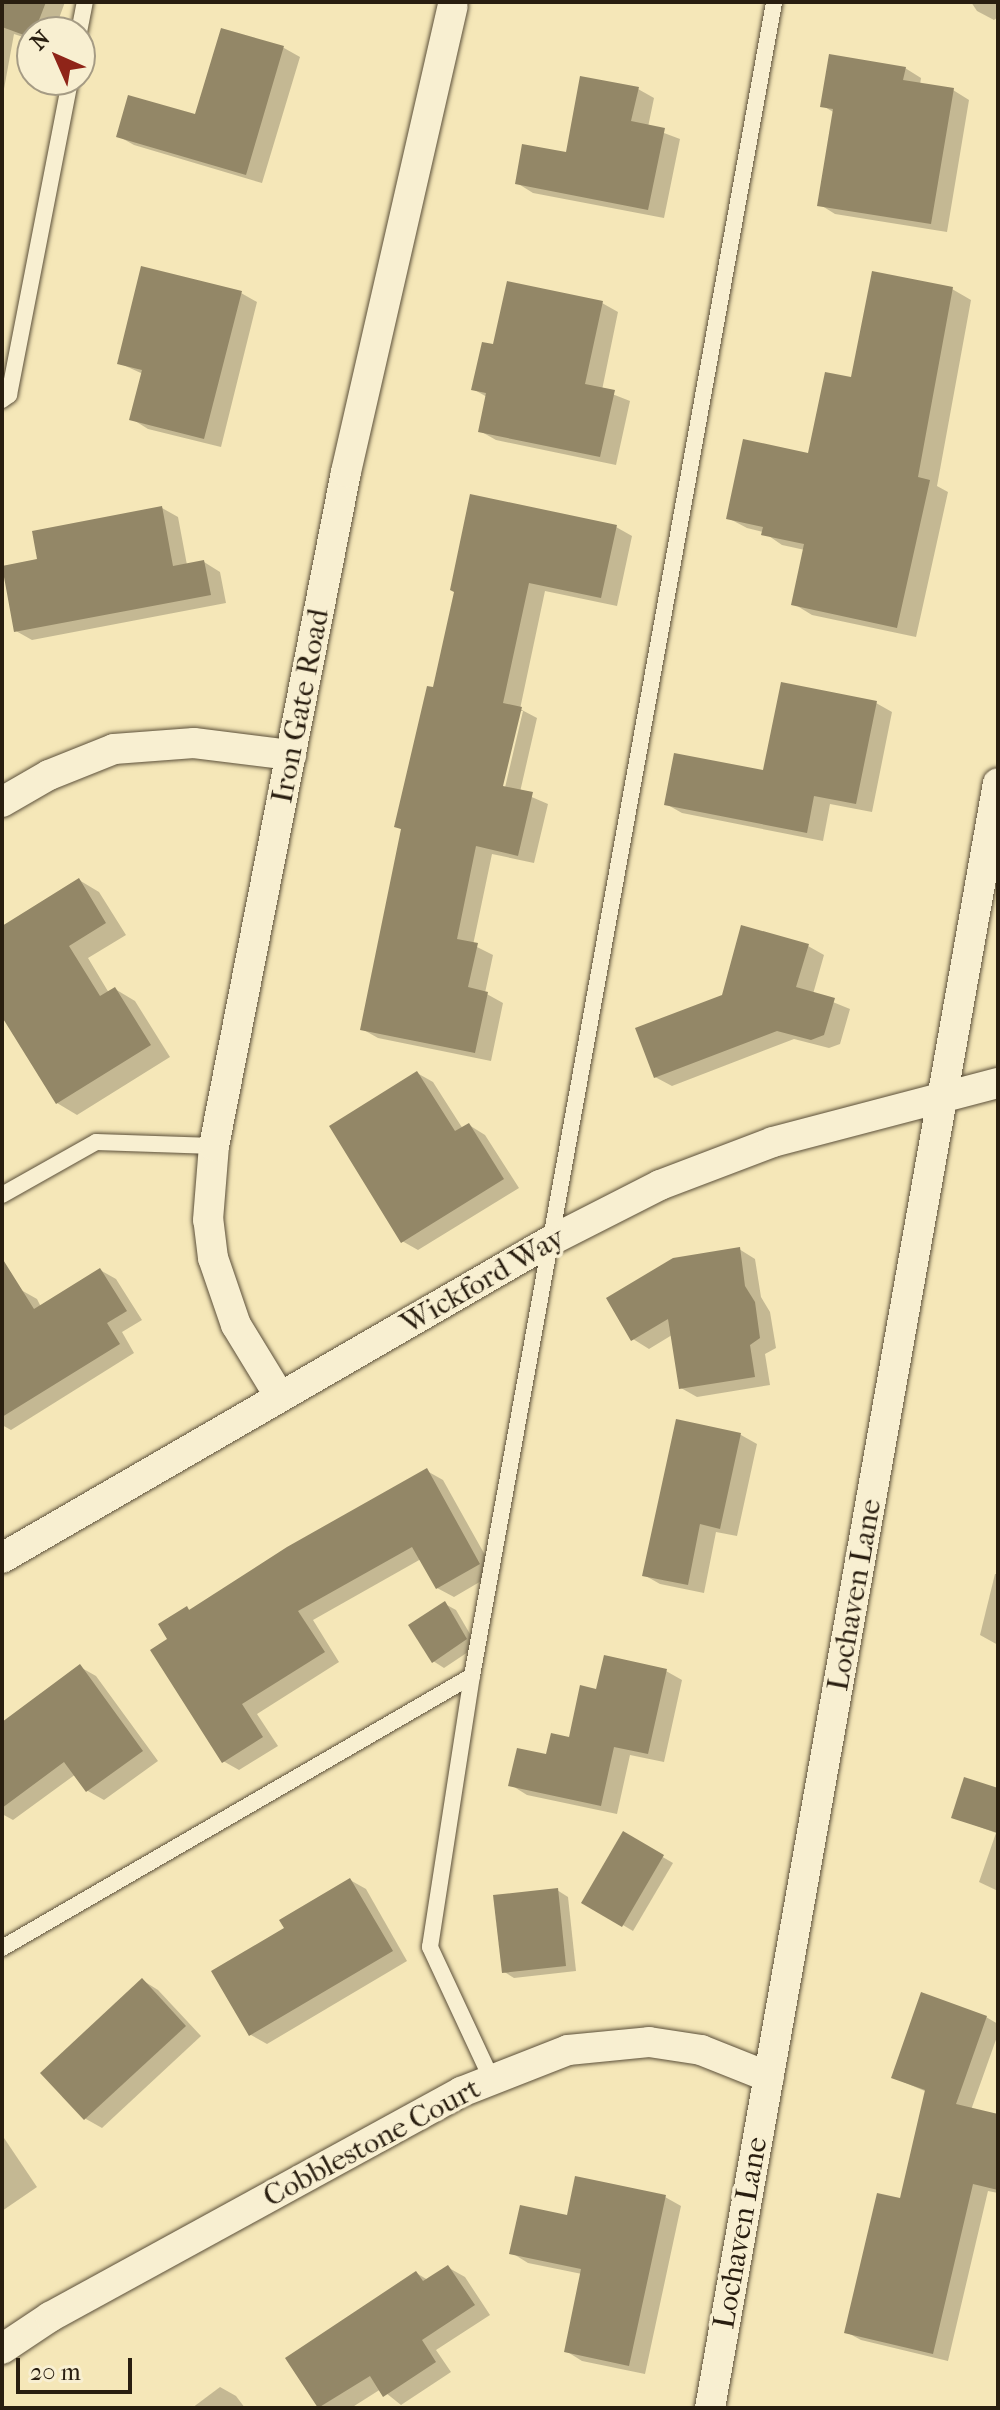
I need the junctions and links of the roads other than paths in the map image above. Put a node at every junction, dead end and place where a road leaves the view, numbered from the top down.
1 (774, 2) edge
2 (453, 6) dead end
3 (67, 96) edge
4 (2, 400) edge
5 (291, 755) junction
6 (998, 783) edge
7 (2, 802) edge
8 (998, 1083) edge
9 (944, 1096) junction
10 (214, 1146) junction
11 (2, 1195) edge
12 (552, 1240) junction
13 (280, 1397) junction
14 (2, 1558) edge
15 (472, 1676) junction
16 (2, 1948) edge
17 (769, 2077) junction
18 (492, 2080) junction
19 (2, 2349) edge
20 (710, 2408) edge

1 - 12 lane
2 - 5 street, Iron Gate Road
3 - 4 lane
5 - 7 street
5 - 10 street, Iron Gate Road
6 - 9 street, Lochaven Lane
8 - 9 street, Wickford Way
9 - 12 street, Wickford Way
9 - 17 street, Lochaven Lane
10 - 11 lane
10 - 13 street, Iron Gate Road
12 - 13 street, Wickford Way
12 - 15 lane
13 - 14 street, Wickford Way
15 - 16 lane
15 - 18 lane
17 - 18 street, Cobblestone Court
17 - 20 street, Lochaven Lane
18 - 19 street, Cobblestone Court

